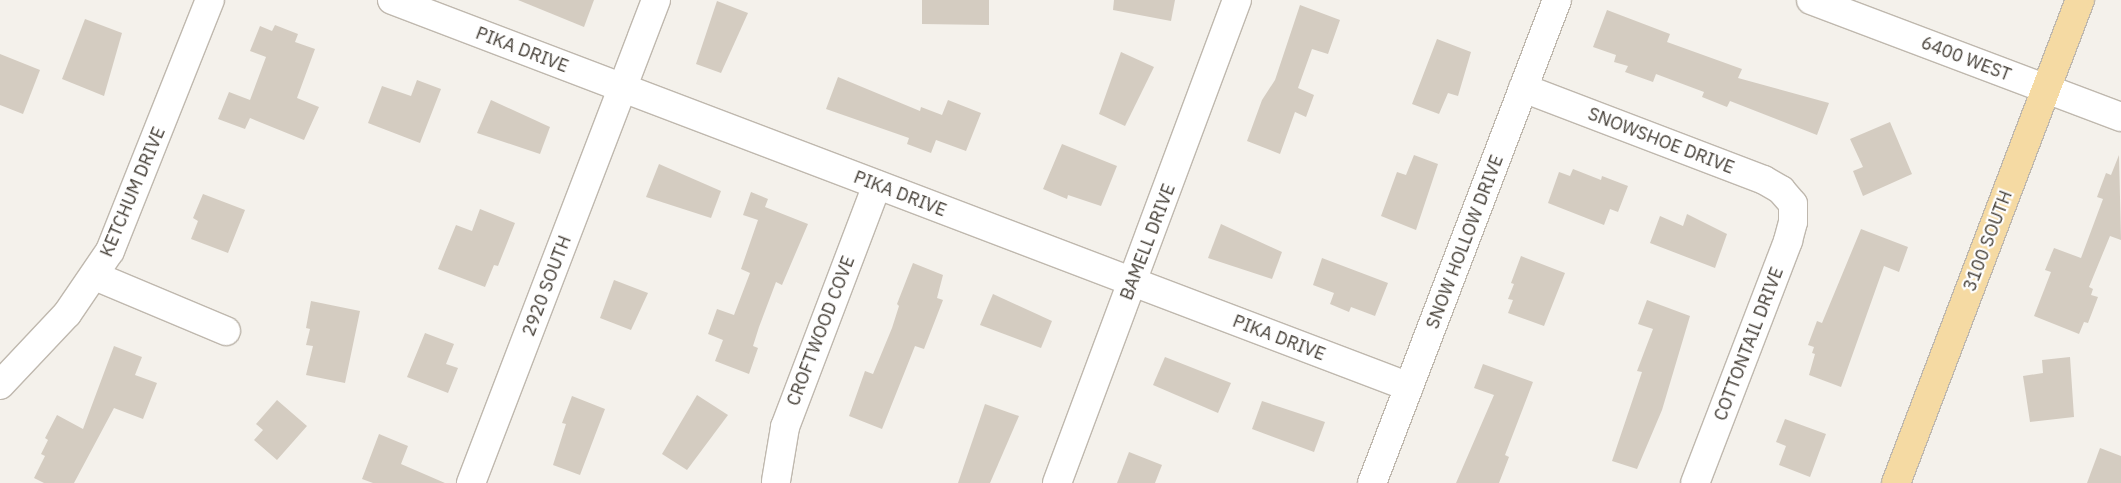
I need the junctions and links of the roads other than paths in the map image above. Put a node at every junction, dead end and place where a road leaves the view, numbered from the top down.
1 (210, 0) edge
2 (392, 0) edge
3 (656, 0) edge
4 (1237, 0) edge
5 (1557, 0) edge
6 (1811, 0) edge
7 (2080, 0) edge
8 (622, 88) junction
9 (1523, 88) junction
10 (2046, 89) junction
11 (2121, 117) edge
12 (877, 185) junction
13 (1793, 204) joint
14 (95, 276) junction
15 (1133, 282) junction
16 (226, 331) dead end
17 (0, 385) edge
18 (1409, 387) junction
19 (776, 481) dead end
20 (472, 483) edge
21 (1057, 483) edge
22 (1372, 483) edge
23 (1695, 483) edge
24 (1896, 483) edge

1 - 14 street, KETCHUM DRIVE
2 - 8 street, PIKA DRIVE
3 - 8 street, 2920 SOUTH
4 - 15 street, BAMELL DRIVE
5 - 9 street, SNOW HOLLOW DRIVE
6 - 10 street, 6400 WEST
7 - 10 main road, 3100 SOUTH
8 - 12 street, PIKA DRIVE
8 - 20 street, 2920 SOUTH
9 - 13 street, SNOWSHOE DRIVE
9 - 18 street, SNOW HOLLOW DRIVE
10 - 11 street, 6400 WEST
10 - 24 main road, 3100 SOUTH
12 - 15 street, PIKA DRIVE
12 - 19 street, CROFTWOOD COVE
13 - 23 street, COTTONTAIL DRIVE
14 - 16 street
14 - 17 street, KETCHUM DRIVE
15 - 18 street, PIKA DRIVE
15 - 21 street, BAMELL DRIVE
18 - 22 street, SNOW HOLLOW DRIVE

